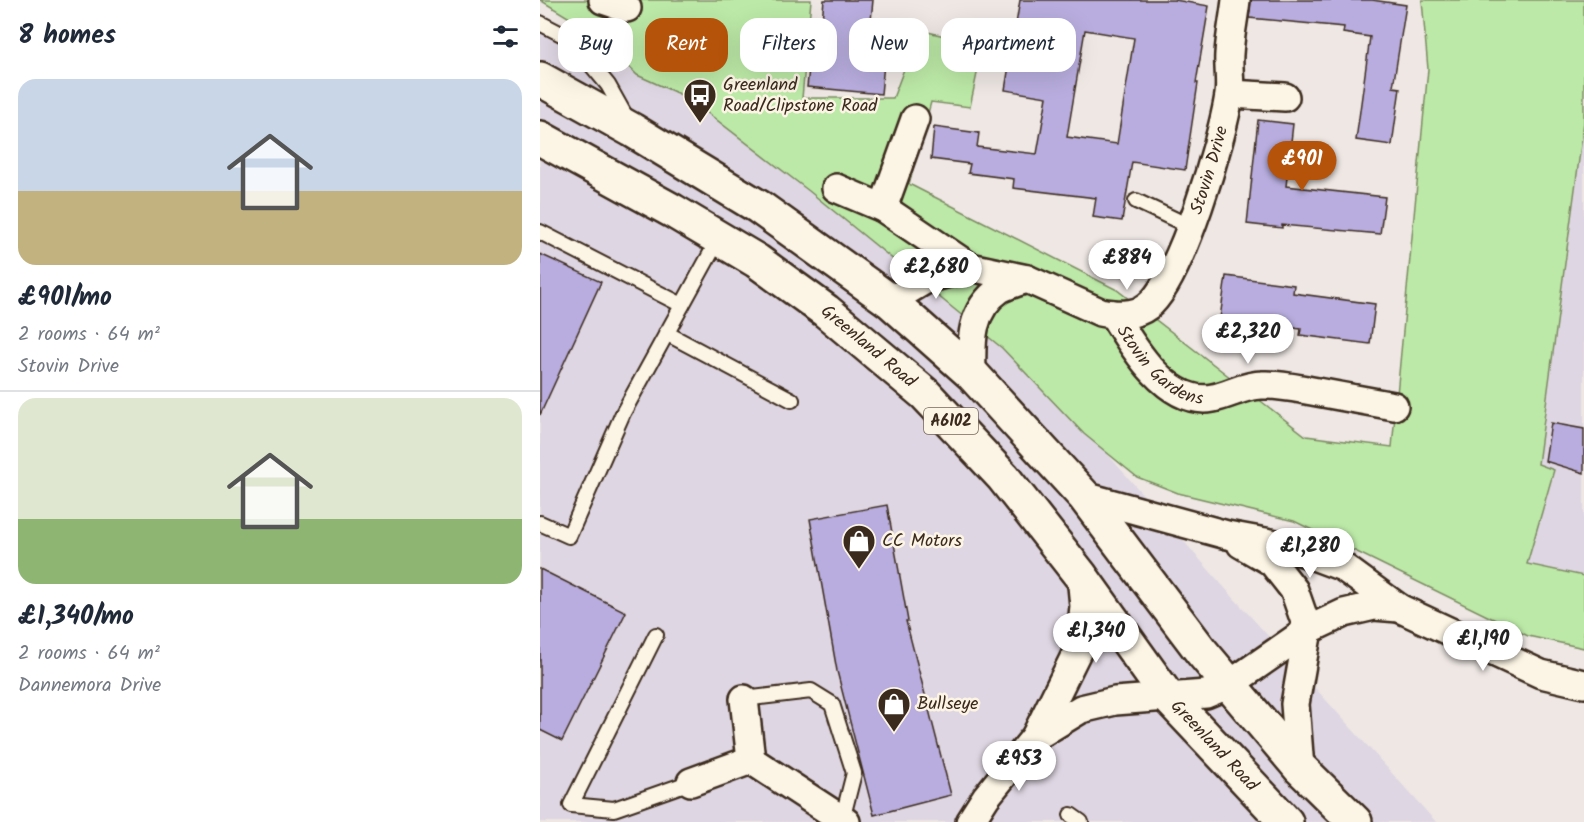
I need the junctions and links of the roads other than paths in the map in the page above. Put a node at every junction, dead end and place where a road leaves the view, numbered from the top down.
1 (1236, 0) edge
2 (540, 22) edge
3 (540, 79) edge
4 (1230, 94) junction
5 (1285, 97) dead end
6 (915, 119) dead end
7 (632, 130) junction
8 (540, 138) edge
9 (836, 188) dead end
10 (1136, 201) dead end
11 (883, 207) junction
12 (1191, 227) junction
13 (540, 232) edge
14 (718, 238) junction
15 (970, 267) junction
16 (1027, 279) junction
17 (890, 301) junction
18 (682, 305) junction
19 (1113, 314) junction
20 (666, 333) junction
21 (972, 374) junction
22 (792, 400) dead end
23 (1394, 406) dead end
24 (1084, 496) junction
25 (540, 523) edge
26 (1227, 536) junction
27 (1081, 576) junction
28 (1399, 608) junction
29 (1308, 630) junction
30 (656, 635) dead end
31 (1230, 684) junction
32 (1584, 684) edge
33 (1167, 696) junction
34 (744, 699) joint
35 (1035, 737) junction
36 (752, 760) junction
37 (1300, 768) junction
38 (691, 782) joint
39 (614, 808) junction
40 (844, 821) edge
41 (620, 822) edge
42 (970, 822) edge
43 (1286, 822) edge
44 (1355, 822) edge

1 - 4 street, Stovin Drive
2 - 7 lane
3 - 7 main road, A6102
4 - 5 street
4 - 12 street, Stovin Drive
6 - 11 street
7 - 17 main road, A6102
8 - 14 main road, Greenland Road / A6102
9 - 11 street, Stovin Drive
10 - 12 lane
11 - 15 street, Stovin Drive
12 - 19 street, Stovin Drive
13 - 18 lane
14 - 18 lane
14 - 27 main road, Greenland Road / A6102
15 - 16 street, Stovin Drive
15 - 17 street, Stovin Drive
16 - 19 street, Stovin Drive
16 - 21 street
17 - 21 main road, A6102
18 - 20 lane
19 - 23 street, Stovin Gardens
20 - 22 lane
20 - 25 lane
21 - 24 main road, A6102
24 - 26 street, Greenland Road
24 - 31 main road, A6102
26 - 28 street, Greenland Road
26 - 29 street, Greenland Road
27 - 33 main road, Greenland Road / A6102
27 - 35 street
28 - 29 street, Greenland Road
28 - 32 street, Greenland Road
29 - 31 street, Greenland Road
29 - 37 street, Greenland Road
30 - 39 lane
31 - 33 street, Greenland Road
31 - 37 main road, A6102
33 - 35 street
33 - 43 main road, Greenland Road / A6102
34 - 36 street
34 - 40 lane
35 - 42 street
36 - 38 street
36 - 40 street
37 - 44 main road, A6102
38 - 39 lane
39 - 41 lane

